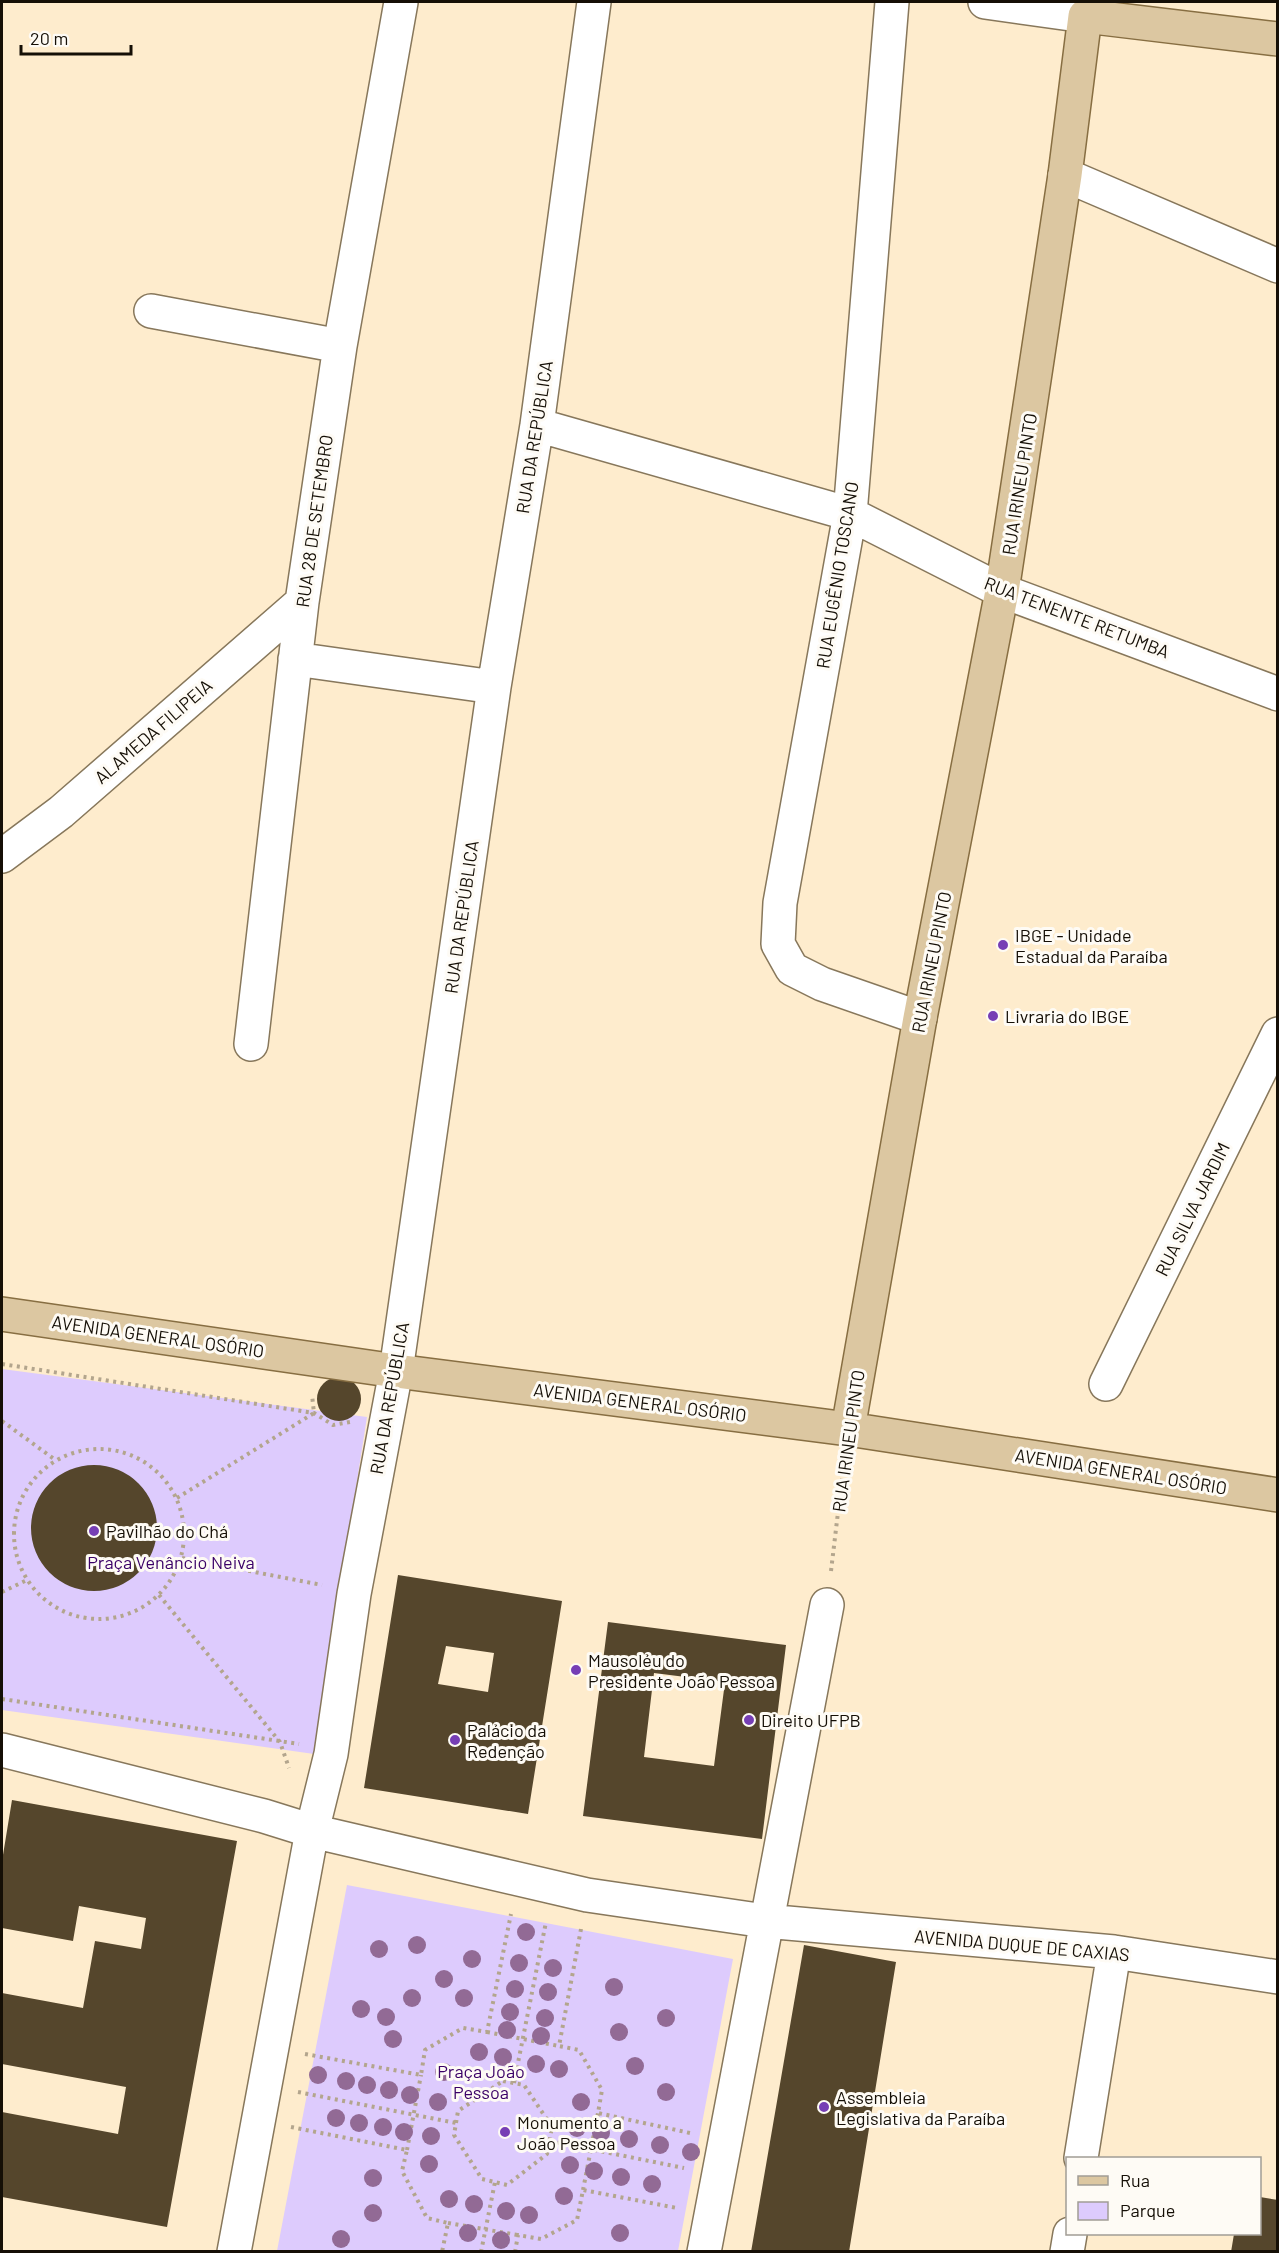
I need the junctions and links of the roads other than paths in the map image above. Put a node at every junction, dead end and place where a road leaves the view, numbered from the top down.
1 (401, 2) edge
2 (594, 2) edge
3 (892, 2) edge
4 (985, 2) edge
5 (1087, 9) edge
6 (1278, 39) edge
7 (1065, 175) junction
8 (1278, 266) edge
9 (151, 311) dead end
10 (340, 346) junction
11 (537, 425) junction
12 (850, 514) junction
13 (1002, 591) junction
14 (302, 602) junction
15 (295, 659) junction
16 (494, 687) junction
17 (1278, 694) edge
18 (2, 856) edge
19 (920, 1018) junction
20 (1278, 1034) edge
21 (251, 1044) dead end
22 (2, 1314) edge
23 (396, 1371) junction
24 (1106, 1384) dead end
25 (848, 1429) junction
26 (1278, 1495) edge
27 (827, 1605) road end
28 (2, 1750) edge
29 (312, 1831) junction
30 (765, 1921) junction
31 (1114, 1952) junction
32 (1278, 1977) edge
33 (1081, 2157) edge
34 (1070, 2235) edge
35 (234, 2252) edge
36 (704, 2252) edge
37 (1067, 2252) edge

1 - 10 street, RUA 28 DE SETEMBRO
2 - 11 street, RUA DA REPÚBLICA
3 - 12 street, RUA EUGÊNIO TOSCANO
4 - 5 street
5 - 6 main road
5 - 7 main road, RUA IRINEU PINTO
7 - 8 street
7 - 13 main road, RUA IRINEU PINTO
9 - 10 street
10 - 14 street, RUA 28 DE SETEMBRO
11 - 12 street, RUA TENENTE RETUMBA
11 - 16 street, RUA DA REPÚBLICA
12 - 13 street, RUA TENENTE RETUMBA
12 - 19 street, RUA EUGÊNIO TOSCANO
13 - 17 street, RUA TENENTE RETUMBA
13 - 19 main road, RUA IRINEU PINTO
14 - 15 street, RUA 28 DE SETEMBRO
14 - 18 street, ALAMEDA FILIPEIA
15 - 16 street
15 - 21 street, RUA 28 DE SETEMBRO
16 - 23 street, RUA DA REPÚBLICA
19 - 25 main road, RUA IRINEU PINTO
20 - 24 street, RUA SILVA JARDIM
22 - 23 main road, AVENIDA GENERAL OSÓRIO
23 - 25 main road, AVENIDA GENERAL OSÓRIO
23 - 29 street, RUA DA REPÚBLICA
25 - 26 main road, AVENIDA GENERAL OSÓRIO
27 - 30 street
28 - 29 street
29 - 30 street
29 - 35 street
30 - 31 street, AVENIDA DUQUE DE CAXIAS
30 - 36 street
31 - 32 street, AVENIDA DUQUE DE CAXIAS
31 - 33 street
34 - 37 street

